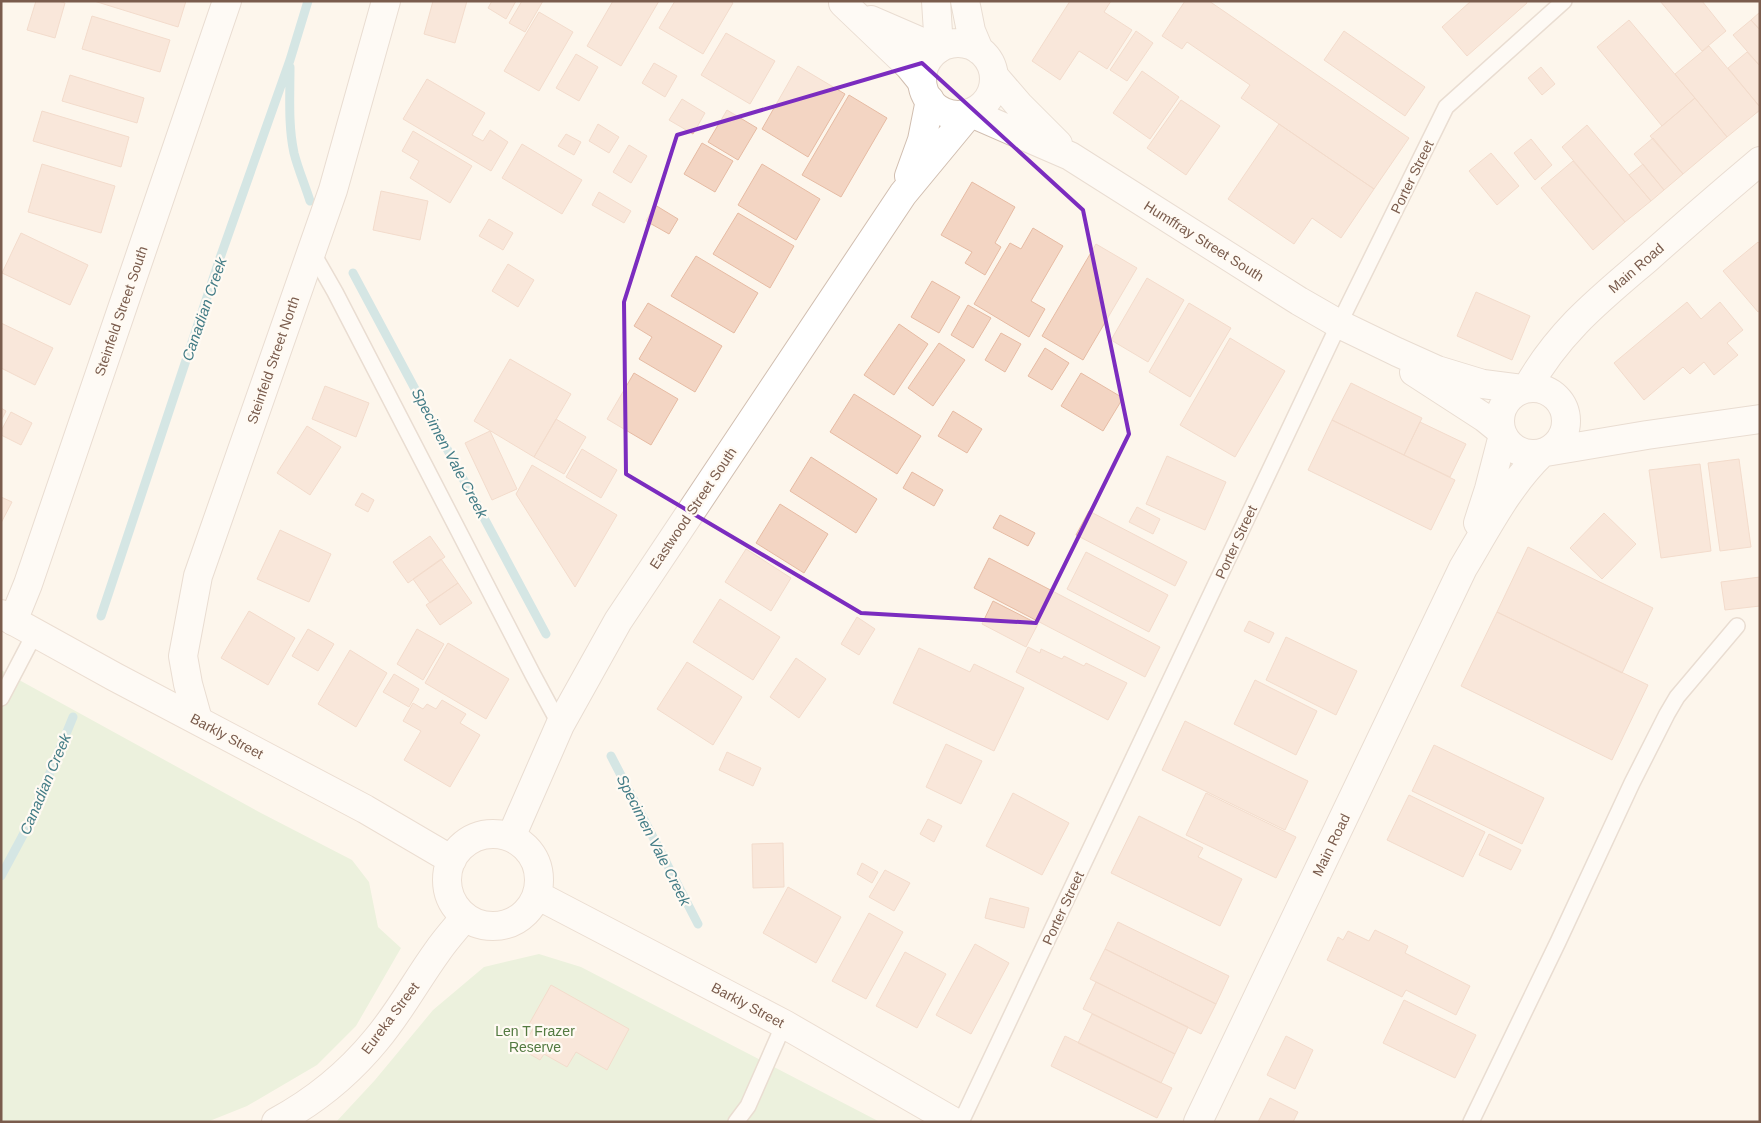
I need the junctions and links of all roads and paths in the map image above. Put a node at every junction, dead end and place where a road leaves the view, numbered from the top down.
1 (227, 1) edge
2 (386, 1) edge
3 (936, 1) edge
4 (965, 1) edge
5 (1564, 1) edge
6 (850, 2) edge
7 (939, 49) junction
8 (979, 50) junction
9 (994, 76) junction
10 (926, 91) junction
11 (970, 113) junction
12 (1070, 156) junction
13 (1760, 161) edge
14 (903, 194) junction
15 (311, 250) junction
16 (1339, 324) junction
17 (1525, 388) junction
18 (1557, 398) junction
19 (1760, 419) edge
20 (1502, 433) junction
21 (1647, 435) junction
22 (1544, 453) junction
23 (1463, 568) junction
24 (17, 623) edge
25 (1737, 626) dead end
26 (1, 698) edge
27 (198, 720) junction
28 (560, 725) junction
29 (510, 837) junction
30 (452, 860) junction
31 (537, 894) junction
32 (465, 916) junction
33 (784, 1024) junction
34 (276, 1122) edge
35 (736, 1122) edge
36 (954, 1122) edge
37 (961, 1122) edge
38 (1198, 1122) edge
39 (1471, 1122) edge

1 - 24 street, Steinfeld Street South
2 - 15 street, Steinfeld Street North
3 - 7 street
4 - 8 street
5 - 16 lane, Porter Street
6 - 7 street
6 - 10 street
7 - 8 street
7 - 10 street
8 - 9 street
9 - 11 street
9 - 12 street, Humffray Street South
10 - 11 street
10 - 14 street, Eastwood Street South
11 - 12 street, Humffray Street South
11 - 14 street, Eastwood Street South
12 - 16 street, Humffray Street South
13 - 17 street, Main Road
14 - 28 street, Eastwood Street South
15 - 27 street, Steinfeld Street North
15 - 28 lane
16 - 17 street, Humffray Street South
16 - 20 street, Humffray Street South
16 - 37 lane, Porter Street
17 - 18 street
17 - 20 street
18 - 21 street
18 - 22 street
19 - 21 street
20 - 22 street
20 - 23 street, Main Road
21 - 22 street
22 - 23 street, Main Road
23 - 38 street, Main Road
24 - 26 lane
24 - 27 street, Barkly Street
25 - 39 lane
27 - 30 street, Barkly Street
28 - 29 street, Eastwood Street South
29 - 30 street
29 - 31 street
30 - 32 street
31 - 32 street
31 - 33 street, Barkly Street
32 - 34 street, Eureka Street
33 - 35 lane
33 - 36 street, Barkly Street

